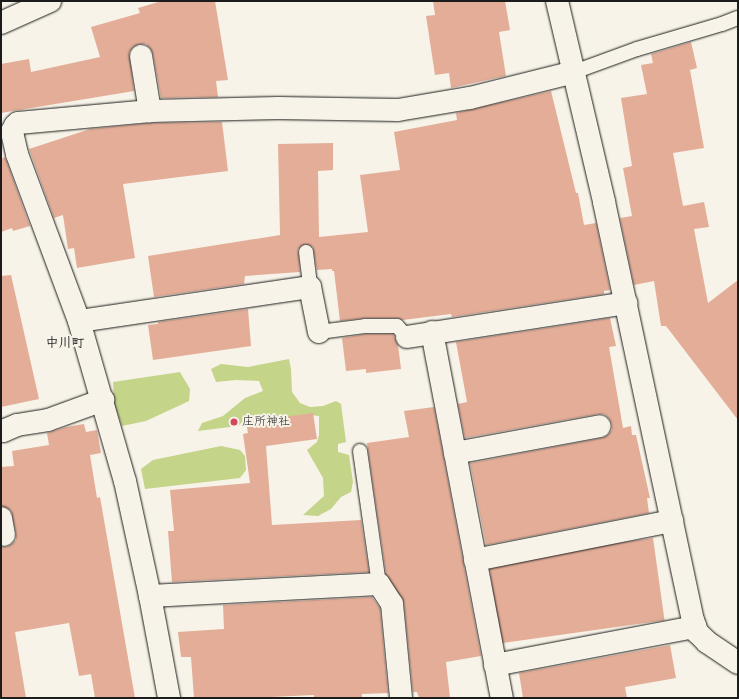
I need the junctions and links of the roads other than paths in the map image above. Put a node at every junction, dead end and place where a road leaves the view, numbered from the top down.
1 (50, 1) edge
2 (557, 1) edge
3 (738, 18) edge
4 (1, 23) edge
5 (141, 56) dead end
6 (574, 72) junction
7 (150, 111) junction
8 (306, 252) dead end
9 (310, 287) junction
10 (626, 303) junction
11 (79, 321) junction
12 (319, 332) joint
13 (432, 332) junction
14 (407, 337) joint
15 (103, 400) junction
16 (600, 426) dead end
17 (2, 435) edge
18 (360, 451) dead end
19 (455, 453) junction
20 (672, 521) junction
21 (475, 560) junction
22 (380, 584) junction
23 (150, 596) junction
24 (695, 627) junction
25 (738, 663) edge
26 (495, 665) junction
27 (169, 698) edge
28 (401, 698) edge
29 (502, 698) edge

1 - 4 street
2 - 6 street
3 - 6 lane
5 - 7 street
6 - 7 street
6 - 10 street
7 - 11 street
8 - 9 lane
9 - 11 street
9 - 12 street
10 - 13 street
10 - 20 street
11 - 15 street
12 - 14 lane
13 - 14 street
13 - 19 street
15 - 17 street
15 - 23 street
16 - 19 street
18 - 22 lane
19 - 21 street
20 - 21 street
20 - 24 street
21 - 26 street
22 - 23 street
22 - 28 street
23 - 27 street
24 - 25 street
24 - 26 street
26 - 29 street

